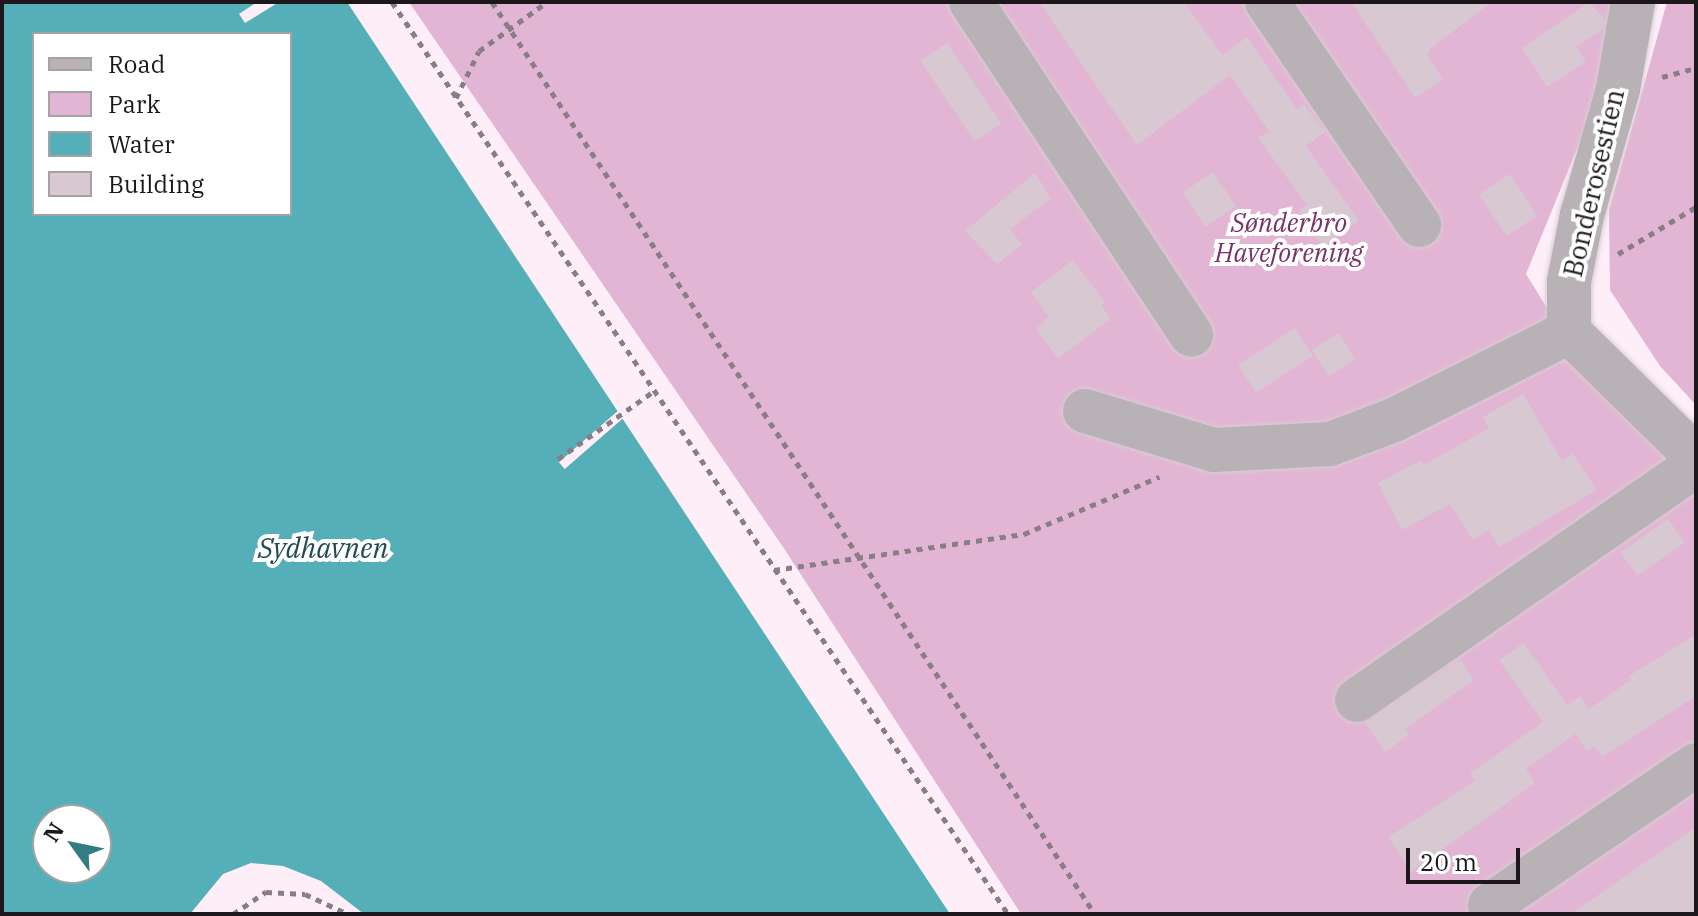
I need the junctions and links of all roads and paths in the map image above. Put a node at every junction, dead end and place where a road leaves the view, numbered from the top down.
1 (392, 2) edge
2 (492, 2) edge
3 (547, 2) edge
4 (971, 2) edge
5 (1267, 2) edge
6 (1633, 2) edge
7 (508, 30) junction
8 (456, 98) junction
9 (1696, 207) edge
10 (1419, 225) dead end
11 (1569, 282) junction
12 (1569, 332) junction
13 (1191, 335) dead end
14 (654, 391) junction
15 (1085, 411) dead end
16 (1214, 450) junction
17 (1696, 457) edge
18 (558, 459) dead end
19 (1696, 465) edge
20 (857, 559) junction
21 (774, 570) junction
22 (1357, 700) dead end
23 (1696, 765) edge
24 (1490, 905) dead end
25 (233, 914) edge
26 (348, 914) edge
27 (1008, 914) edge
28 (1095, 914) edge

1 - 8 path
2 - 7 path
3 - 7 path
4 - 13 lane
5 - 10 lane
6 - 11 lane, Bonderosestien
7 - 8 path
7 - 20 path
8 - 14 path
9 - 11 path
11 - 12 lane, Bonderosestien
12 - 16 lane
12 - 17 lane
14 - 18 path
14 - 21 path
15 - 16 lane
16 - 20 path
19 - 22 lane
20 - 21 path
20 - 28 path
21 - 27 path
23 - 24 lane
25 - 26 path

